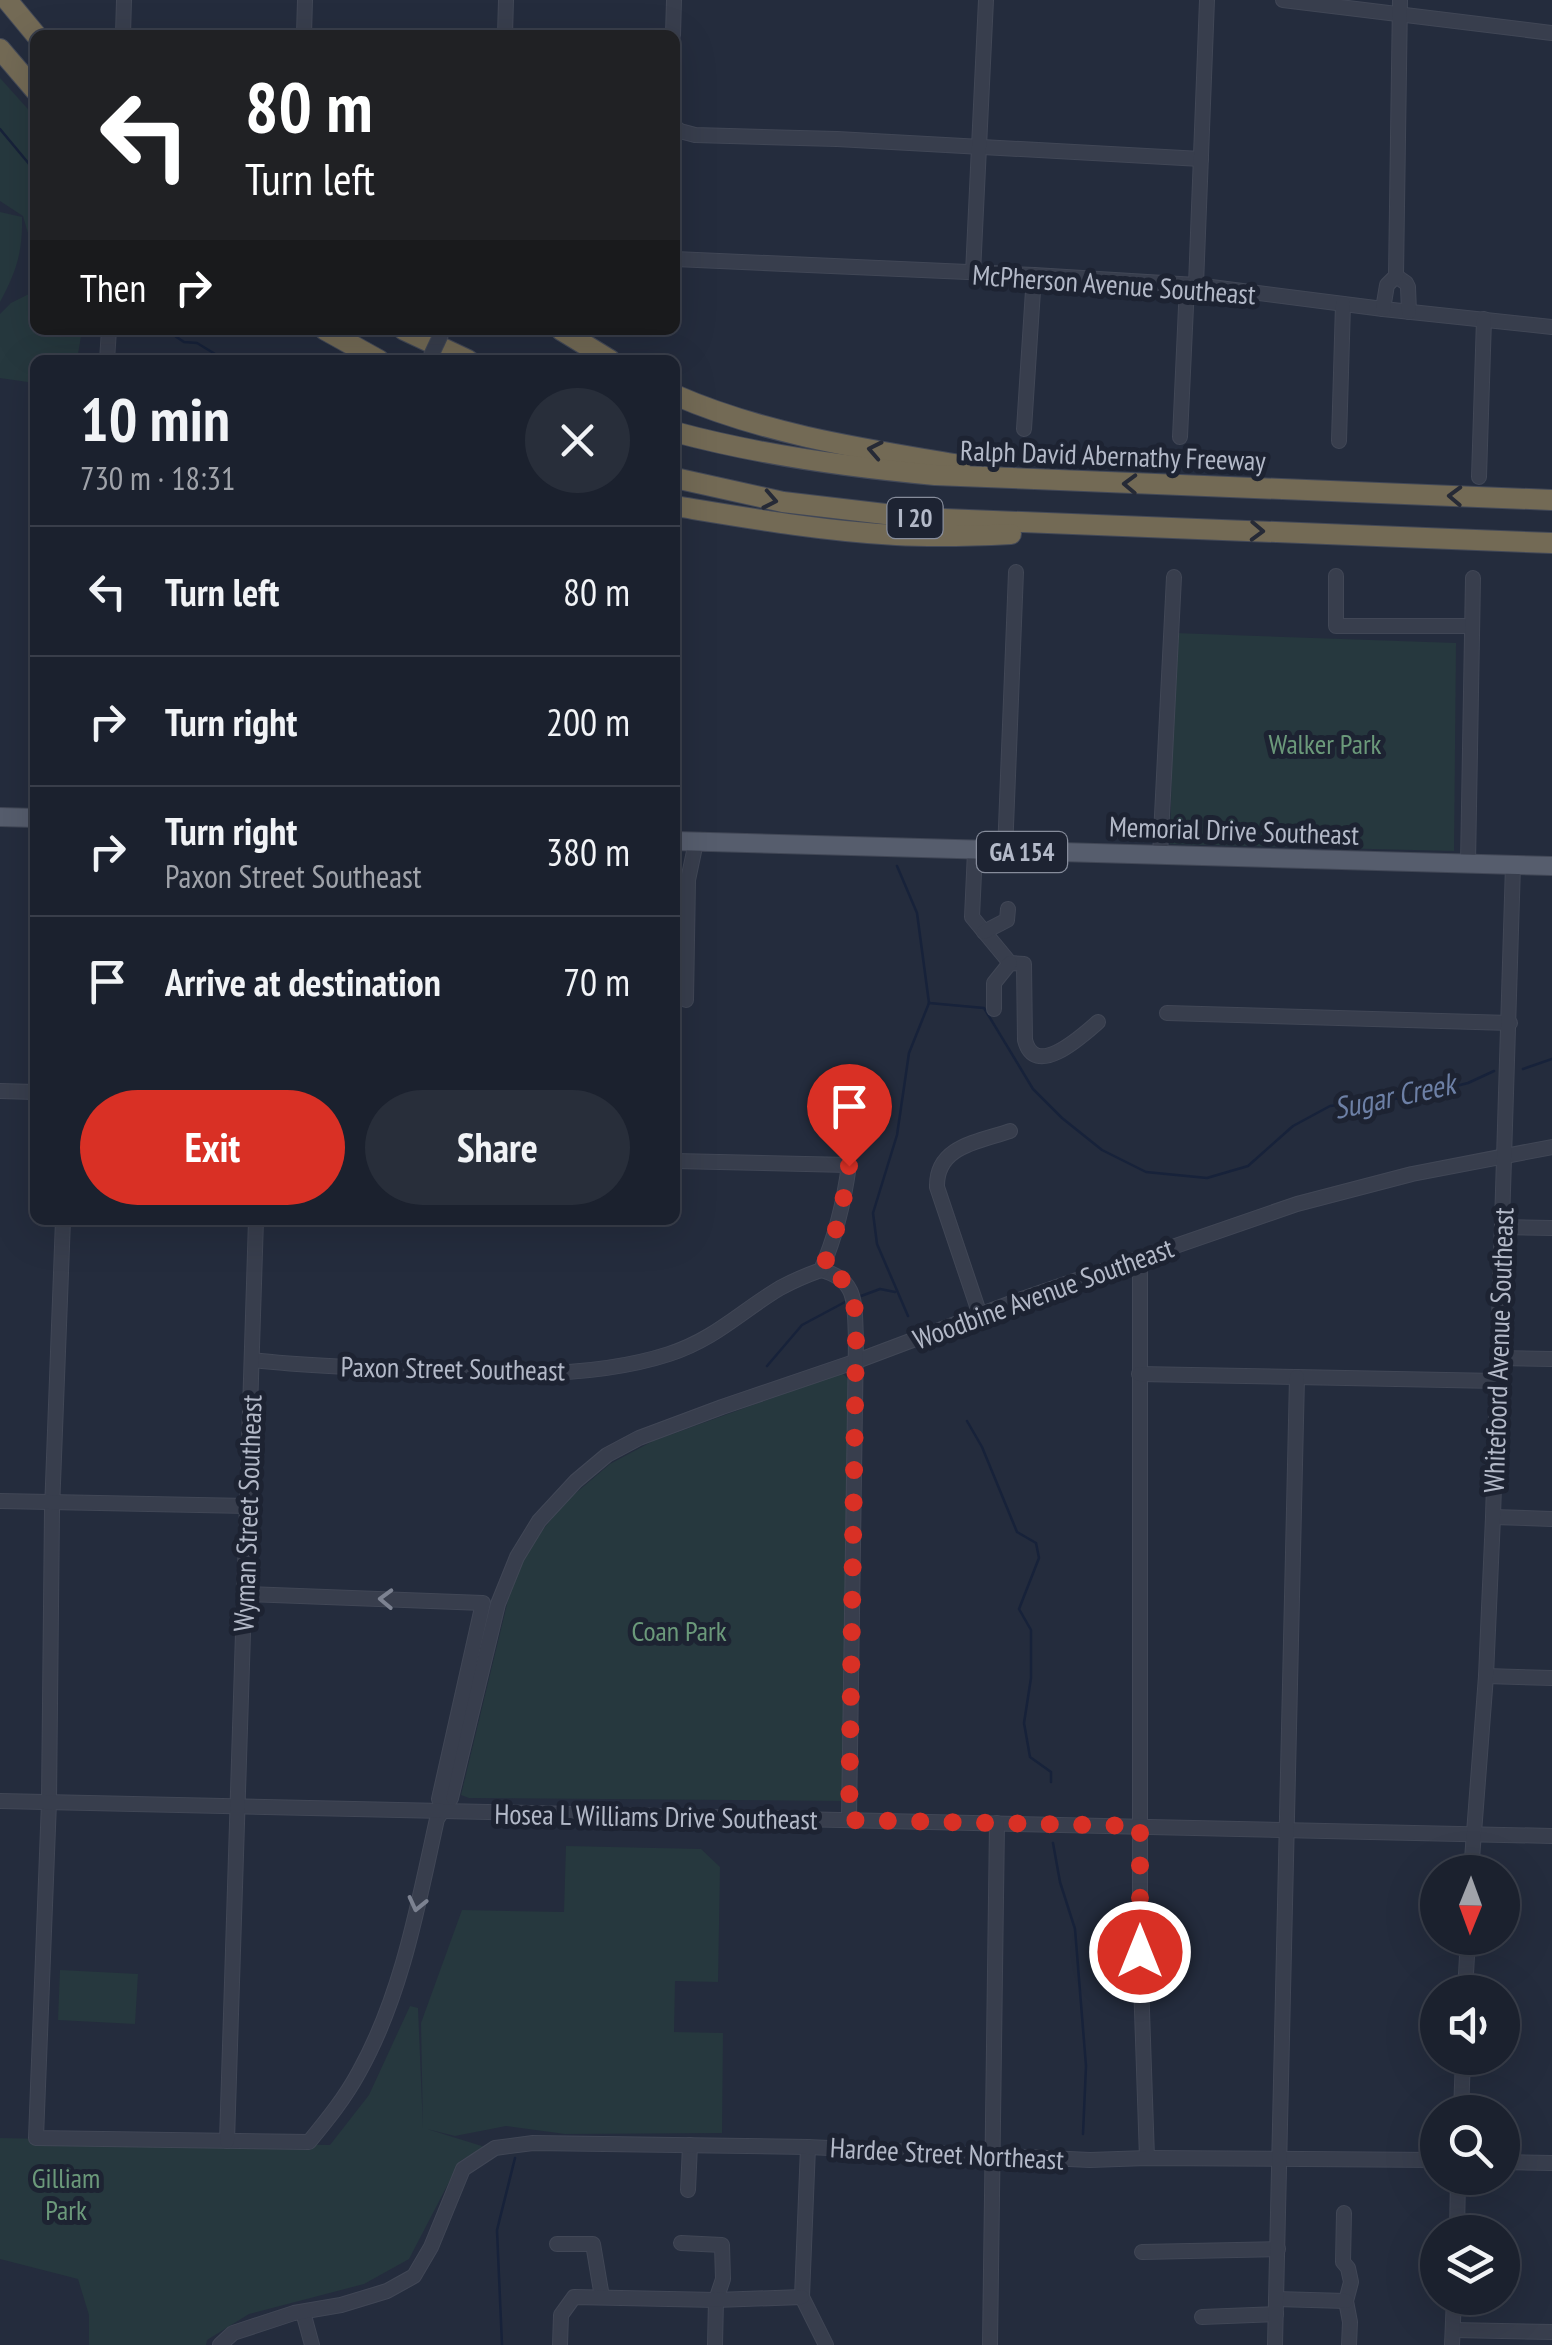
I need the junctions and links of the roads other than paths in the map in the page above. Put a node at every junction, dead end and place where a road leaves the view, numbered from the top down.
1 (7, 0) edge
2 (124, 0) edge
3 (305, 0) edge
4 (506, 0) edge
5 (674, 0) edge
6 (986, 0) edge
7 (1207, 0) edge
8 (1283, 0) edge
9 (1400, 7) edge
10 (32, 30) edge
11 (123, 30) edge
12 (304, 30) edge
13 (505, 30) edge
14 (673, 30) edge
15 (1552, 32) edge
16 (0, 49) edge
17 (30, 84) edge
18 (680, 131) edge
19 (980, 146) junction
20 (1200, 159) junction
21 (680, 259) edge
22 (972, 273) junction
23 (1034, 275) junction
24 (1396, 276) junction
25 (1192, 285) junction
26 (1343, 304) junction
27 (1383, 309) junction
28 (1409, 312) junction
29 (1484, 319) junction
30 (1552, 327) edge
31 (334, 335) edge
32 (415, 335) edge
33 (569, 335) edge
34 (370, 355) edge
35 (457, 355) edge
36 (602, 355) edge
37 (680, 396) edge
38 (1024, 429) dead end
39 (680, 433) edge
40 (1180, 437) dead end
41 (1339, 441) dead end
42 (1479, 476) dead end
43 (680, 479) edge
44 (1076, 482) junction
45 (1552, 500) edge
46 (680, 507) edge
47 (1159, 528) junction
48 (1552, 543) edge
49 (1016, 572) dead end
50 (1336, 576) dead end
51 (1174, 577) dead end
52 (1473, 578) dead end
53 (1472, 626) junction
54 (0, 817) edge
55 (30, 818) edge
56 (680, 841) edge
57 (696, 842) junction
58 (974, 851) junction
59 (1005, 852) junction
60 (1160, 855) junction
61 (1468, 864) junction
62 (1513, 865) junction
63 (1552, 866) edge
64 (1008, 909) dead end
65 (984, 932) junction
66 (1010, 963) junction
67 (686, 1000) dead end
68 (994, 1008) dead end
69 (1167, 1013) dead end
70 (1098, 1022) dead end
71 (1510, 1023) junction
72 (0, 1091) edge
73 (30, 1092) edge
74 (1010, 1131) dead end
75 (1552, 1147) edge
76 (1505, 1156) junction
77 (680, 1161) edge
78 (63, 1225) edge
79 (256, 1225) edge
80 (1503, 1227) junction
81 (1552, 1228) edge
82 (1140, 1258) junction
83 (822, 1270) junction
84 (980, 1315) junction
85 (1498, 1358) junction
86 (252, 1360) junction
87 (1552, 1360) edge
88 (857, 1361) junction
89 (1139, 1374) junction
90 (1298, 1377) junction
91 (1497, 1381) junction
92 (0, 1501) edge
93 (52, 1503) junction
94 (248, 1506) junction
95 (1492, 1517) junction
96 (1552, 1519) edge
97 (245, 1594) junction
98 (1486, 1676) junction
99 (1552, 1678) edge
100 (0, 1801) edge
101 (49, 1802) junction
102 (238, 1806) junction
103 (444, 1811) junction
104 (849, 1820) junction
105 (997, 1823) junction
106 (1140, 1826) junction
107 (1286, 1830) junction
108 (1473, 1834) junction
109 (1552, 1836) edge
110 (1472, 1855) edge
111 (227, 2141) junction
112 (690, 2145) junction
113 (808, 2147) junction
114 (992, 2156) junction
115 (1146, 2158) junction
116 (1280, 2159) junction
117 (1420, 2160) edge
118 (1520, 2163) edge
119 (1552, 2164) edge
120 (688, 2190) dead end
121 (1344, 2213) dead end
122 (680, 2242) dead end
123 (557, 2244) dead end
124 (1278, 2249) junction
125 (1142, 2252) dead end
126 (602, 2297) junction
127 (802, 2297) junction
128 (716, 2300) junction
129 (1346, 2301) junction
130 (1276, 2306) junction
131 (303, 2312) junction
132 (1202, 2316) dead end
133 (1552, 2332) edge
134 (1453, 2337) edge
135 (220, 2345) edge
136 (312, 2345) edge
137 (560, 2345) edge
138 (715, 2345) edge
139 (826, 2345) edge
140 (990, 2345) edge
141 (1275, 2345) edge
142 (1349, 2345) edge

1 - 10 highway
2 - 11 street
3 - 12 street
4 - 13 street
5 - 14 street
6 - 19 street
7 - 20 street
8 - 9 street
9 - 15 street
9 - 24 street
16 - 17 highway
18 - 19 street
19 - 20 street
19 - 22 street
20 - 25 street
21 - 22 street, McPherson Avenue Southeast
22 - 23 street, McPherson Avenue Southeast
23 - 25 street, McPherson Avenue Southeast
23 - 38 street
24 - 27 street
24 - 28 street
25 - 26 street, McPherson Avenue Southeast
25 - 40 street
26 - 27 street, McPherson Avenue Southeast
26 - 41 street
27 - 28 street, McPherson Avenue Southeast
28 - 29 street, McPherson Avenue Southeast
29 - 30 street, McPherson Avenue Southeast
29 - 42 street
31 - 34 highway
32 - 35 highway
33 - 36 highway
44 -> 37 highway
39 - 44 highway, Ralph David Abernathy Freeway / I 20
43 -> 47 highway, I 20
45 -> 44 highway, Ralph David Abernathy Freeway / I 20
46 - 47 highway
47 -> 48 highway, I 20
49 - 59 street
50 - 53 street
51 - 60 street
52 - 53 street
53 - 61 street
54 - 55 main road
56 - 57 main road, Memorial Drive Southeast / GA 154
57 - 58 main road, Memorial Drive Southeast / GA 154
57 - 67 street
58 - 59 main road, Memorial Drive Southeast / GA 154
58 - 65 street
59 - 60 main road, Memorial Drive Southeast / GA 154
60 - 61 main road, Memorial Drive Southeast / GA 154
61 - 62 main road, Memorial Drive Southeast / GA 154
62 - 63 main road, Memorial Drive Southeast / GA 154
62 - 71 street, Whitefoord Avenue Southeast
64 - 65 street
65 - 66 street
66 - 68 street
66 - 70 street
69 - 71 street
71 - 76 street, Whitefoord Avenue Southeast
72 - 73 street
74 - 84 street
75 - 76 street, Woodbine Avenue Southeast
76 - 80 street, Whitefoord Avenue Southeast
76 - 82 street, Woodbine Avenue Southeast
77 - 83 street
78 - 93 street
79 - 86 street, Wyman Street Southeast
80 - 81 street
80 - 85 street, Whitefoord Avenue Southeast
82 - 84 street, Woodbine Avenue Southeast
82 - 89 street
83 - 86 street, Paxon Street Southeast
83 - 88 street
84 - 88 street, Woodbine Avenue Southeast
85 - 87 street
85 - 91 street, Whitefoord Avenue Southeast
86 - 94 street, Wyman Street Southeast
88 - 103 street, Woodbine Avenue Southeast
88 - 104 street
89 - 90 street
89 - 106 street
90 - 91 street
90 - 107 street
91 - 95 street, Whitefoord Avenue Southeast
92 - 93 street
93 - 94 street
93 - 101 street
94 - 97 street, Wyman Street Southeast
95 - 96 street
95 - 98 street, Whitefoord Avenue Southeast
97 - 102 street, Wyman Street Southeast
103 -> 97 street
98 - 99 street
98 - 108 street, Whitefoord Avenue Southeast
100 - 101 street, Hosea L Williams Drive Southeast
101 - 102 street, Hosea L Williams Drive Southeast
101 - 111 street
102 - 103 street, Hosea L Williams Drive Southeast
102 - 111 street, Wyman Street Southeast
103 - 104 street, Hosea L Williams Drive Southeast
103 -> 111 street
104 - 105 street, Hosea L Williams Drive Southeast
105 - 106 street, Hosea L Williams Drive Southeast
105 - 114 street
106 - 107 street, Hosea L Williams Drive Southeast
106 - 115 street
107 - 108 street, Hosea L Williams Drive Southeast
107 - 116 street
108 - 109 street, Hosea L Williams Drive Southeast
108 - 110 street, Whitefoord Avenue Southeast
112 - 113 street, Hardee Street Northeast
112 - 120 street
112 - 131 street, Hardee Street Northeast
113 - 114 street, Hardee Street Northeast
113 - 127 street
114 - 115 street, Hardee Street Northeast
114 - 140 street
115 - 116 street, Hardee Street Northeast
116 - 117 street, Hardee Street Northeast
116 - 124 street
118 - 119 street
121 - 129 street
122 - 128 street
123 - 126 street
124 - 125 street
124 - 130 street
126 - 128 street
126 - 137 street
127 - 128 street
127 - 139 street
128 - 138 street
129 - 130 street
129 - 142 street
130 - 132 street
130 - 141 street
131 - 135 street
131 - 136 street
133 - 134 street

